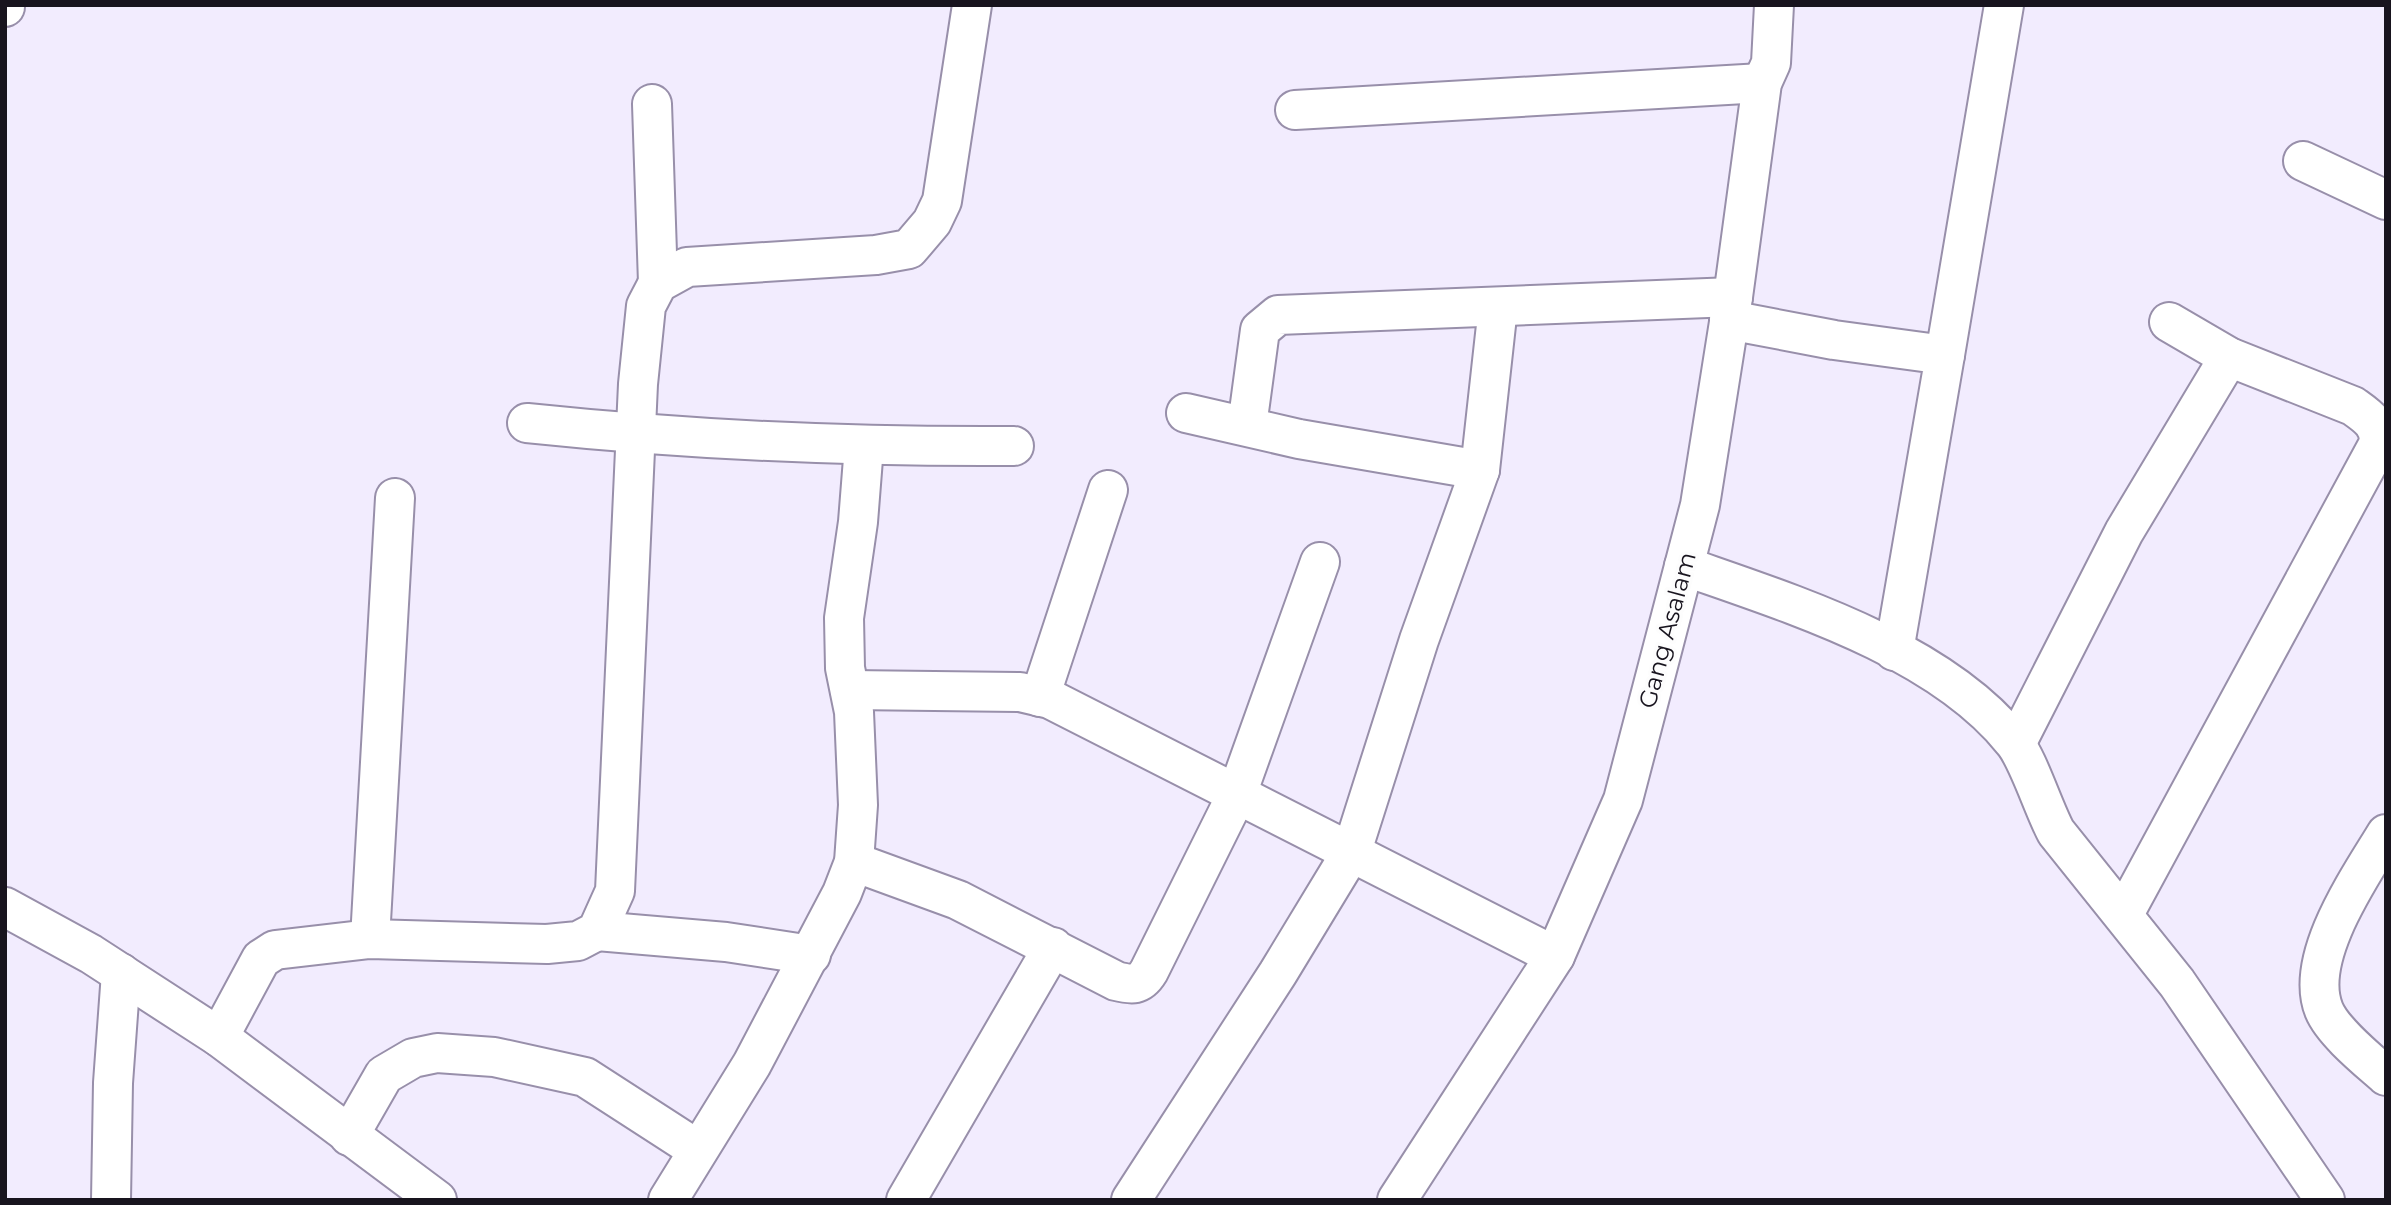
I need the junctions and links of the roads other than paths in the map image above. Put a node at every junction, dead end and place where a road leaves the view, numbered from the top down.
1 (972, 5) edge
2 (1774, 5) edge
3 (2004, 5) edge
4 (1762, 83) junction
5 (652, 104) dead end
6 (1296, 110) dead end
7 (2303, 161) dead end
8 (2382, 190) edge
9 (658, 283) junction
10 (1499, 307) junction
11 (1731, 309) junction
12 (2169, 322) dead end
13 (1945, 355) junction
14 (2229, 357) junction
15 (1186, 413) dead end
16 (527, 423) dead end
17 (1247, 426) junction
18 (636, 434) junction
19 (864, 446) junction
20 (1014, 446) dead end
21 (1480, 470) junction
22 (1108, 490) dead end
23 (395, 498) dead end
24 (1320, 562) dead end
25 (1684, 566) junction
26 (1894, 651) junction
27 (850, 690) junction
28 (1040, 697) junction
29 (2016, 744) junction
30 (1237, 794) junction
31 (2386, 834) edge
32 (1352, 851) junction
33 (854, 862) junction
34 (5, 907) edge
35 (2124, 914) junction
36 (597, 931) junction
37 (370, 939) junction
38 (1054, 947) junction
39 (811, 955) junction
40 (1555, 956) junction
41 (121, 973) junction
42 (219, 1037) junction
43 (2386, 1076) edge
44 (349, 1136) junction
45 (698, 1150) junction
46 (111, 1200) edge
47 (437, 1200) edge
48 (668, 1200) edge
49 (906, 1200) edge
50 (1131, 1200) edge
51 (1397, 1200) edge
52 (2325, 1200) edge

1 - 9 street
2 - 4 street, Gang Asalam
3 - 13 street
4 - 6 street
4 - 11 street, Gang Asalam
5 - 9 street
7 - 8 street
9 - 18 street
10 - 11 street
10 - 17 street
10 - 21 street
11 - 13 street
11 - 25 street, Gang Asalam
12 - 14 street
13 - 26 street
14 - 29 street
14 - 35 street
15 - 17 street
16 - 18 street
17 - 21 street
18 - 19 street
18 - 36 street
19 - 20 street
19 - 27 street
21 - 32 street
22 - 28 street
23 - 37 street
24 - 30 street
25 - 26 street
25 - 40 street, Gang Asalam
26 - 29 street
27 - 28 street
27 - 33 street
28 - 30 street
29 - 35 street
30 - 32 street
30 - 38 street
31 - 43 street
32 - 40 street
32 - 50 street
33 - 38 street
33 - 39 street
34 - 41 street
35 - 52 street
36 - 37 street
36 - 39 street
37 - 42 street
38 - 49 street
39 - 45 street
40 - 51 street, Gang Asalam
41 - 42 street
41 - 46 street
42 - 44 street
44 - 45 street
44 - 47 street
45 - 48 street

